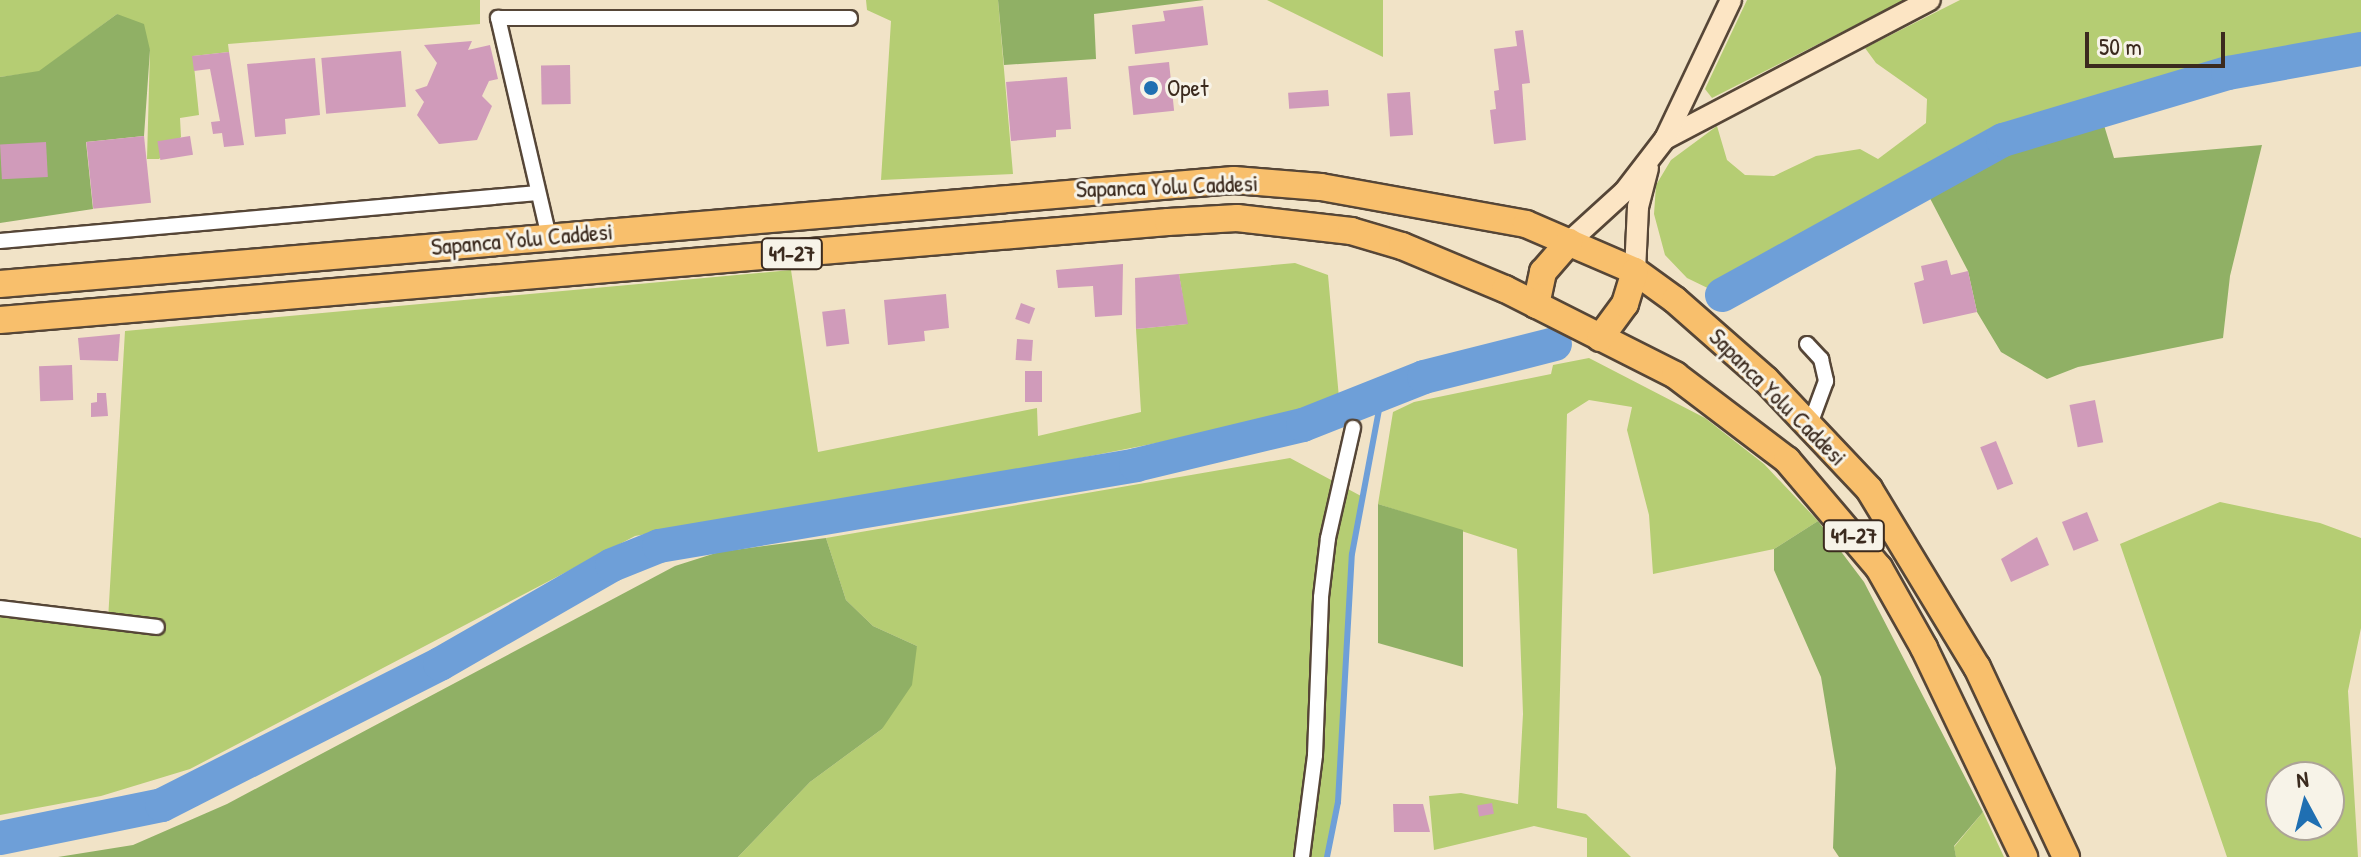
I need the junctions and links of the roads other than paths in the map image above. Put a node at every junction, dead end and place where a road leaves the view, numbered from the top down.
1 (1731, 0) edge
2 (1930, 0) edge
3 (850, 18) dead end
4 (1665, 139) junction
5 (1650, 161) junction
6 (538, 193) junction
7 (549, 237) junction
8 (0, 241) edge
9 (1569, 242) junction
10 (1635, 271) junction
11 (0, 284) edge
12 (1536, 305) junction
13 (0, 320) edge
14 (1600, 338) junction
15 (1807, 344) dead end
16 (1809, 427) junction
17 (1353, 428) dead end
18 (0, 608) edge
19 (157, 627) dead end
20 (1302, 857) edge
21 (2024, 857) edge
22 (2066, 857) edge

1 - 4 street
2 - 4 street
3 - 6 street
4 - 5 street
5 - 9 street
5 - 10 street
6 - 7 street
6 - 8 street
7 - 9 highway, Sapanca Yolu Caddesi
7 - 11 highway, Sapanca Yolu Caddesi
9 - 10 highway, Sapanca Yolu Caddesi
9 - 12 highway
10 - 14 highway
10 - 16 highway, Sapanca Yolu Caddesi
12 - 13 highway, Sapanca Yolu Caddesi / 41-27
12 - 14 highway, Sapanca Yolu Caddesi / 41-27
14 - 21 highway, Sapanca Yolu Caddesi / 41-27
15 - 16 street
16 - 22 highway, Sapanca Yolu Caddesi / 41-27
17 - 20 street
18 - 19 street

